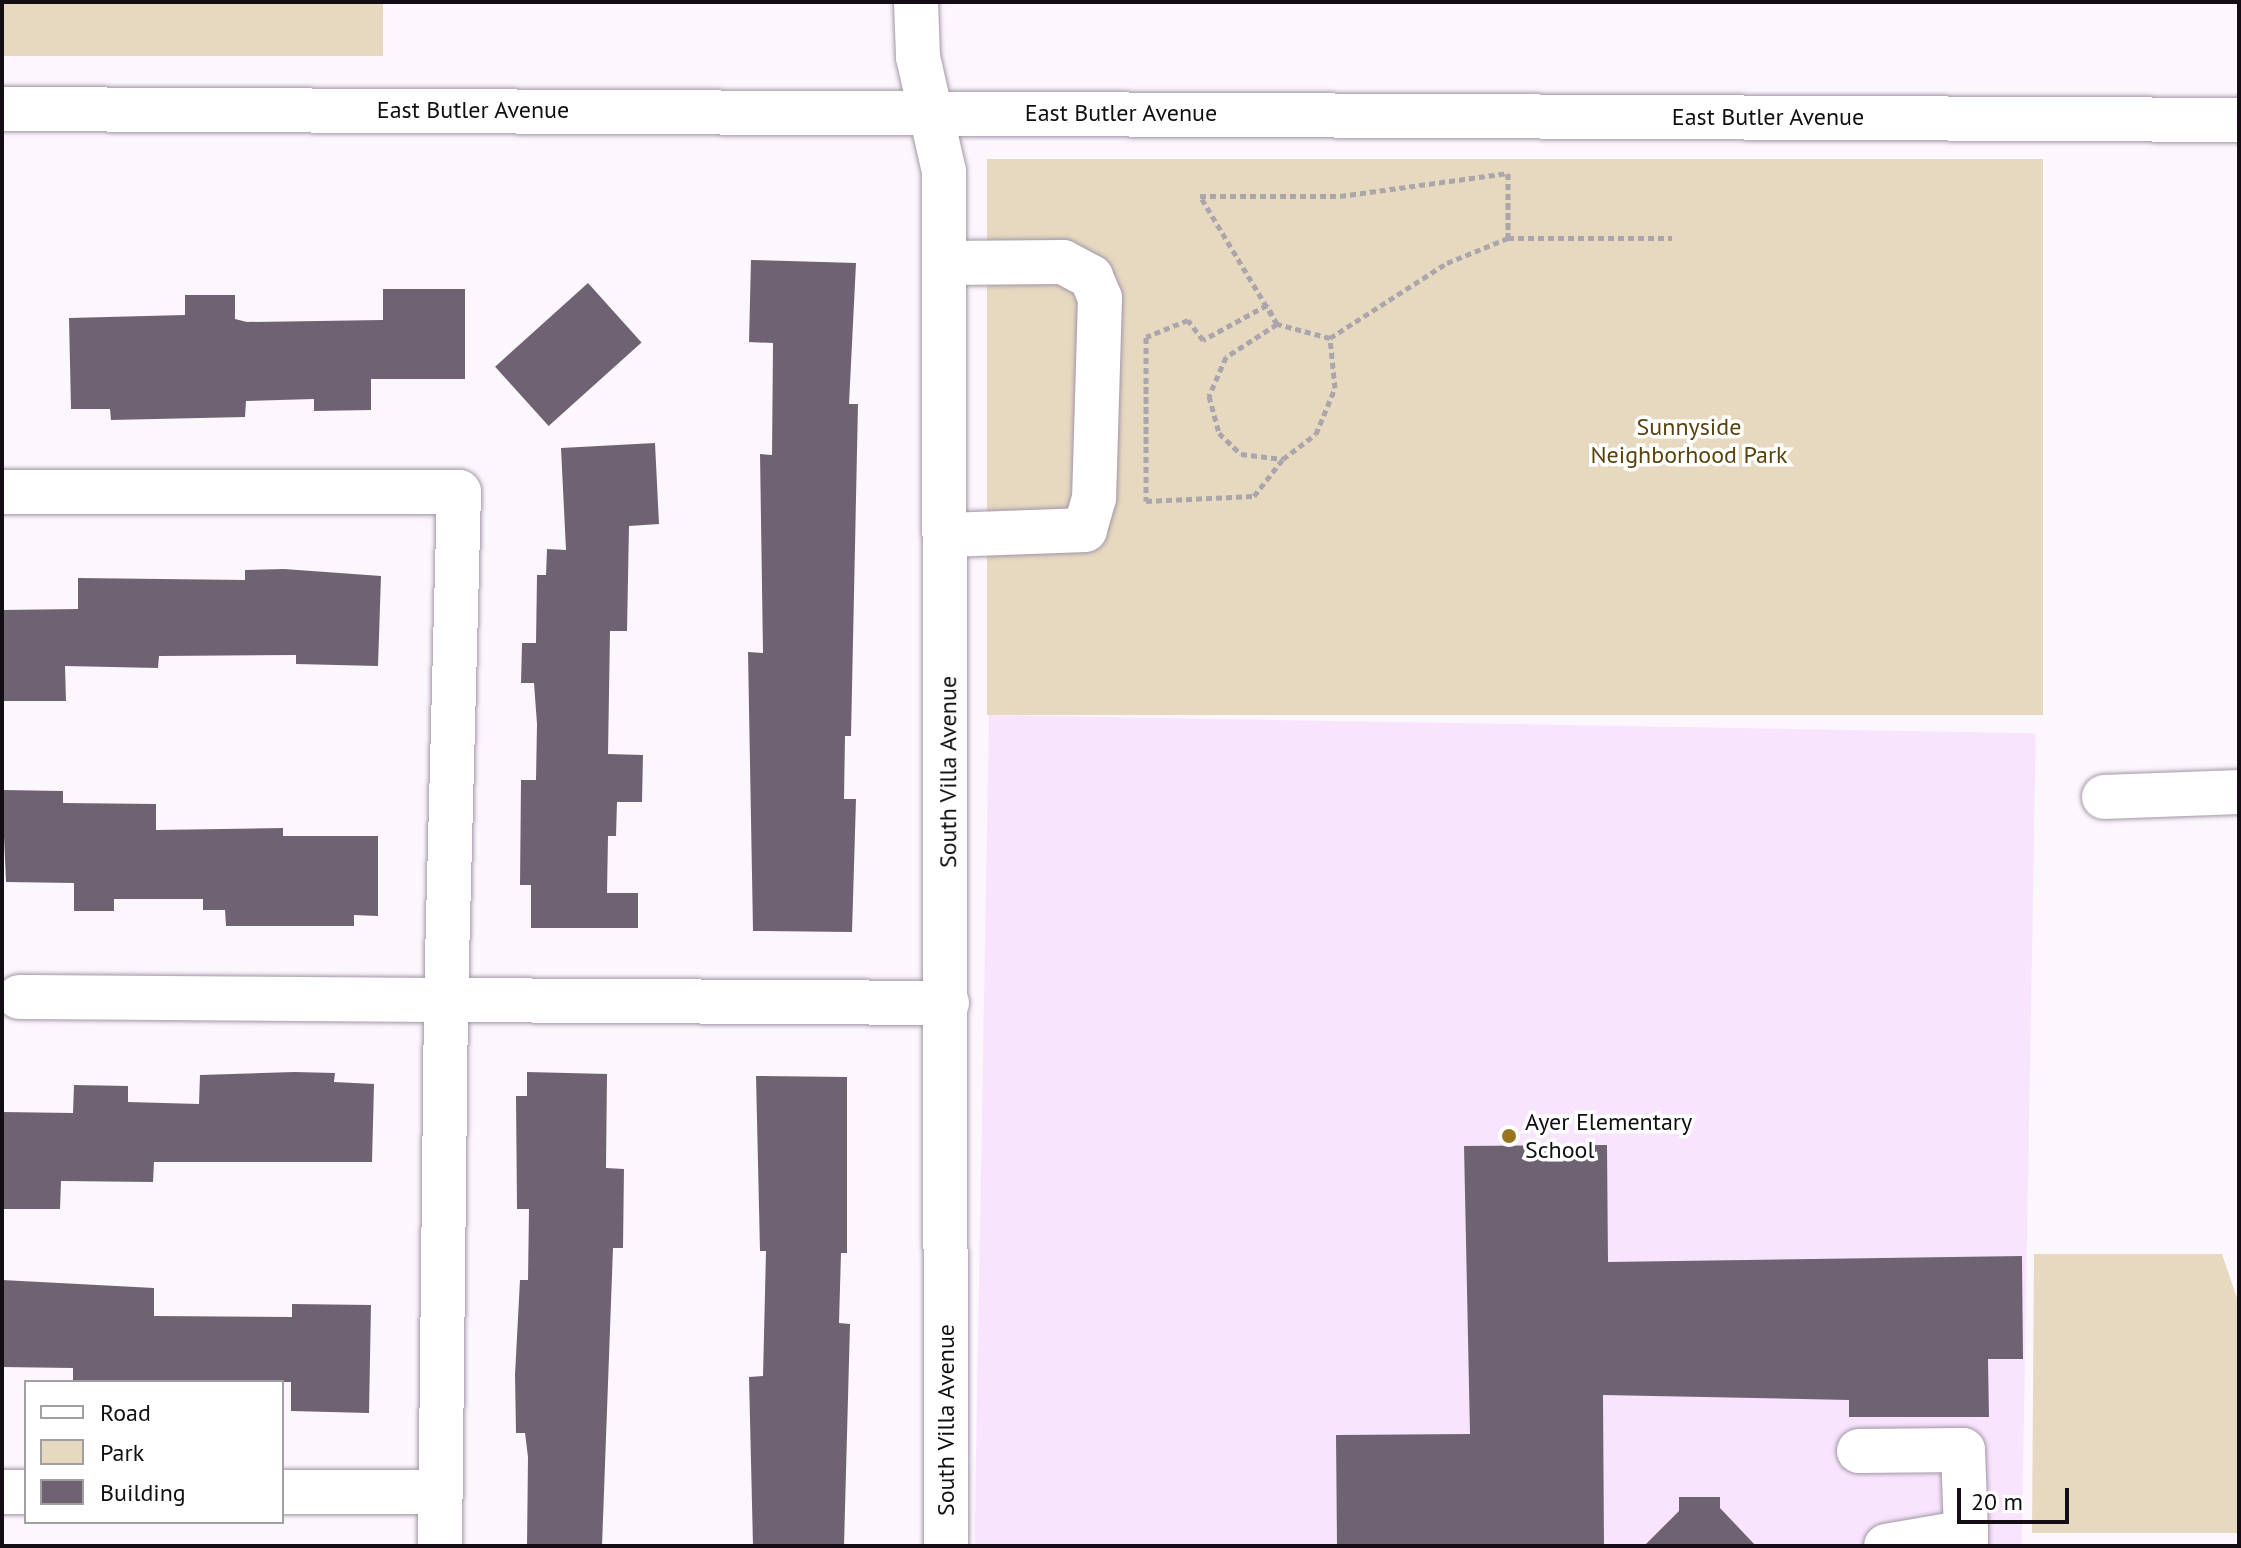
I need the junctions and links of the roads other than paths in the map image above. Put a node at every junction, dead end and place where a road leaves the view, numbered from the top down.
1 (916, 2) edge
2 (2, 109) edge
3 (930, 111) junction
4 (2239, 120) edge
5 (946, 263) junction
6 (2, 492) edge
7 (948, 535) junction
8 (2239, 792) edge
9 (2104, 797) dead end
10 (19, 997) dead end
11 (446, 1000) junction
12 (947, 1003) junction
13 (1859, 1451) dead end
14 (2, 1492) edge
15 (24, 1492) edge
16 (284, 1492) edge
17 (440, 1492) junction
18 (1966, 1539) edge
19 (440, 1546) edge
20 (946, 1546) edge
21 (1886, 1546) edge

1 - 3 street, South Villa Avenue
2 - 3 street, East Butler Avenue
3 - 4 street, East Butler Avenue
3 - 5 street, South Villa Avenue
5 - 7 street, South Villa Avenue
5 - 7 street
6 - 11 street
7 - 12 street, South Villa Avenue
8 - 9 street
10 - 11 street
11 - 12 street
11 - 17 street
12 - 20 street, South Villa Avenue
13 - 18 street
14 - 15 street
16 - 17 street
17 - 19 street
18 - 21 street

